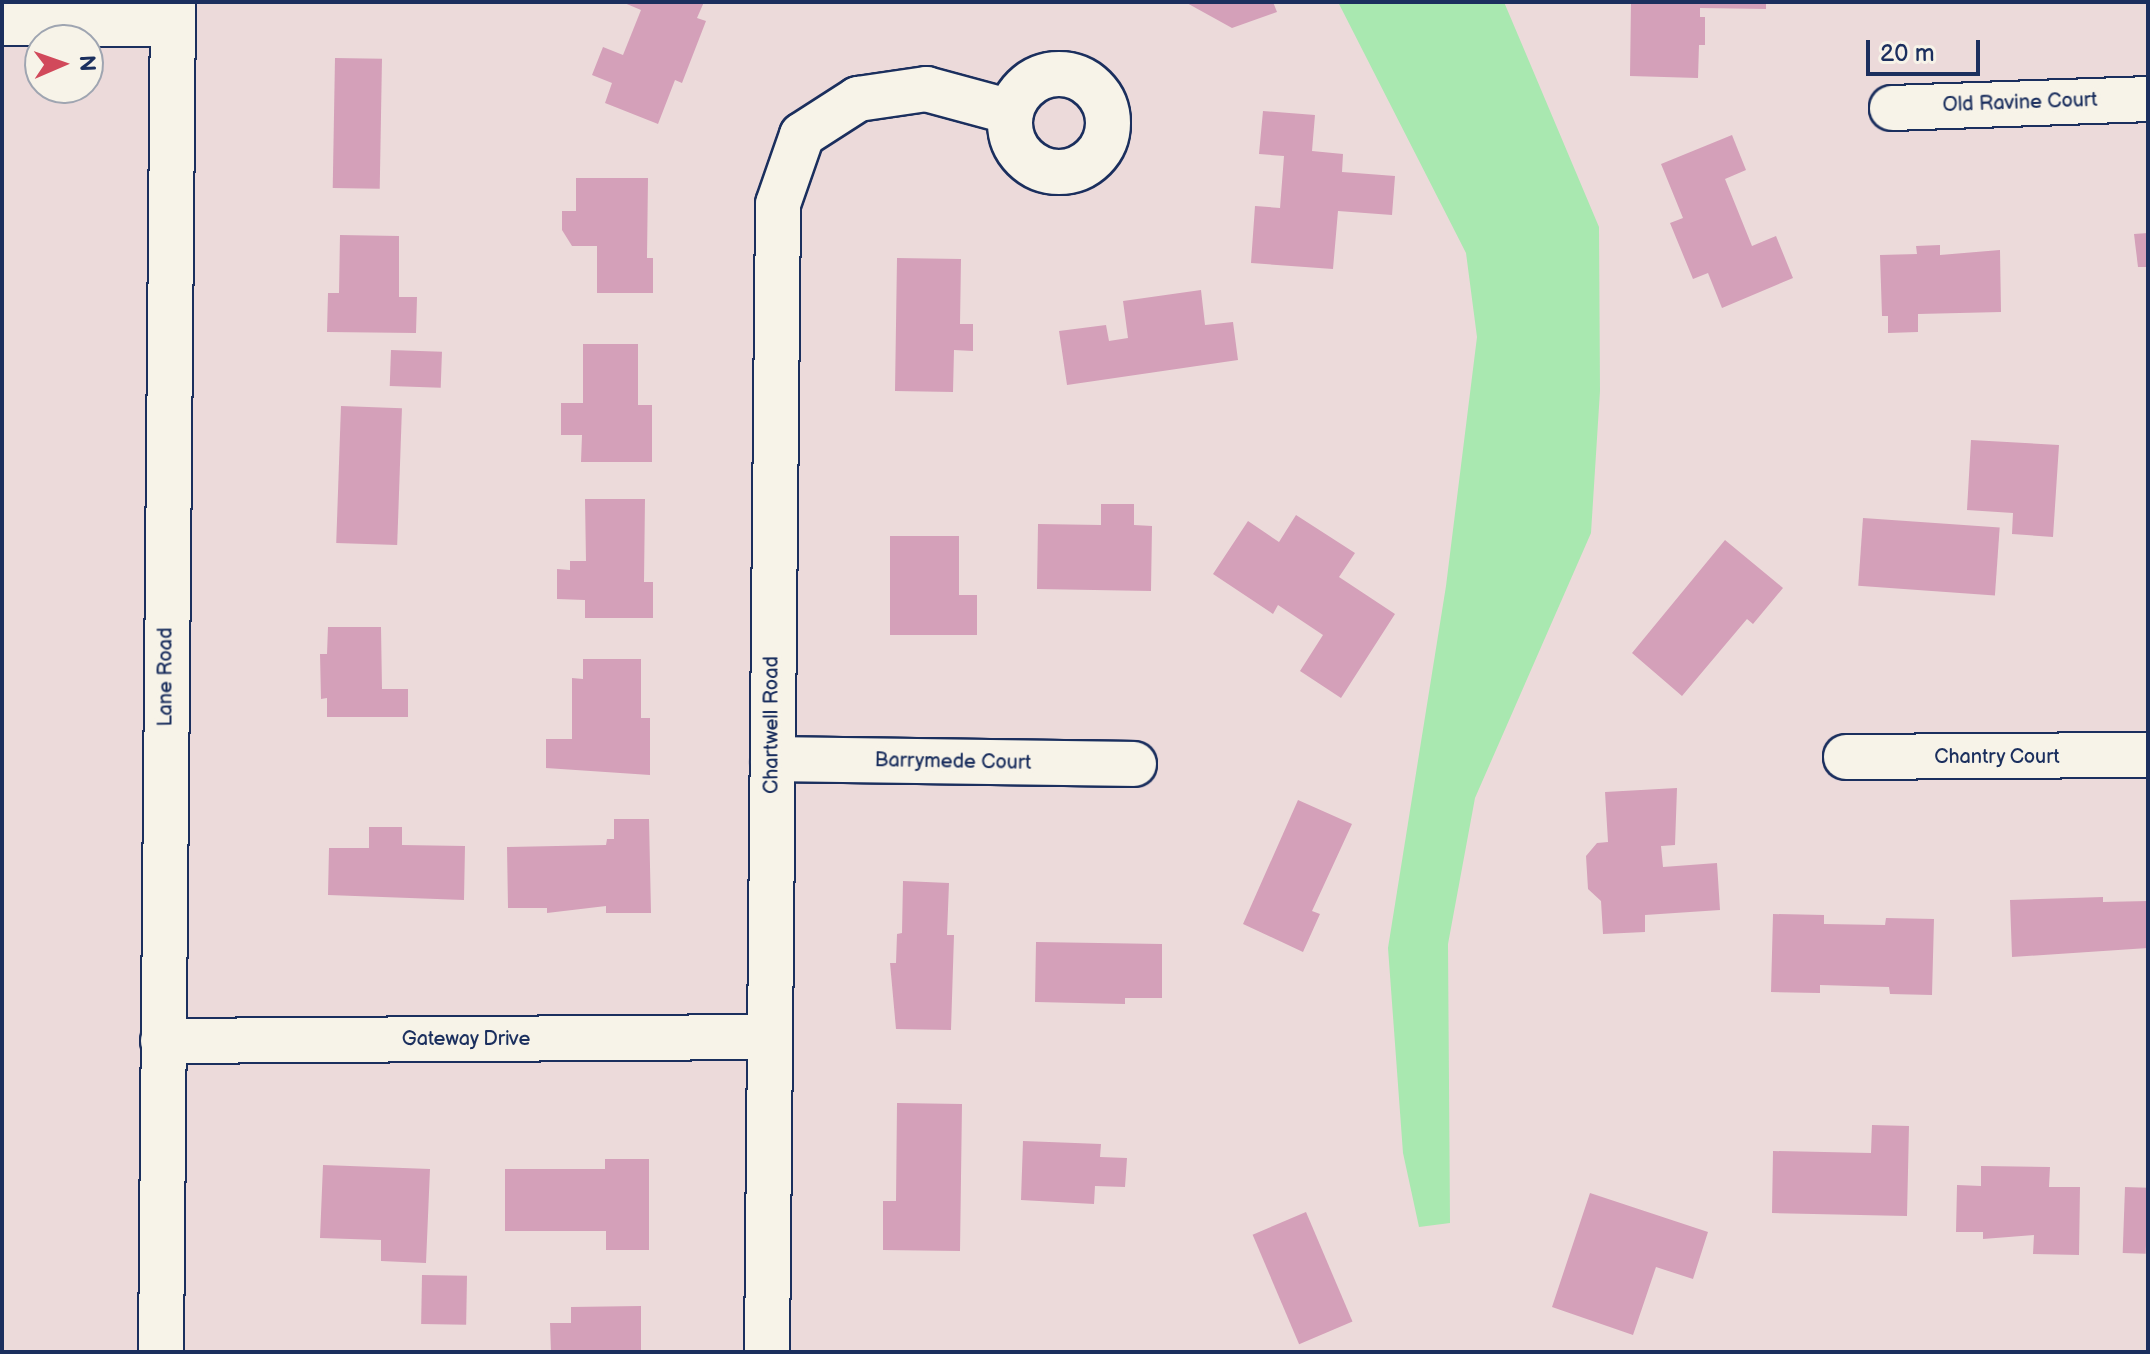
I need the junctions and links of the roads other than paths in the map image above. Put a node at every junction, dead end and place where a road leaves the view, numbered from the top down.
1 (173, 13) edge
2 (2, 23) edge
3 (2148, 99) edge
4 (1892, 108) dead end
5 (1011, 112) dead end
6 (2148, 755) edge
7 (1846, 757) dead end
8 (773, 759) junction
9 (1134, 764) dead end
10 (768, 1037) junction
11 (163, 1041) junction
12 (161, 1352) edge
13 (767, 1352) edge

1 - 2 street
1 - 11 street, Lane Road
3 - 4 street, Old Ravine Court
5 - 8 street, Chartwell Road
6 - 7 street, Chantry Court
8 - 9 street, Barrymede Court
8 - 10 street, Chartwell Road
10 - 11 street, Gateway Drive
10 - 13 street, Chartwell Road
11 - 12 street, Lane Road

